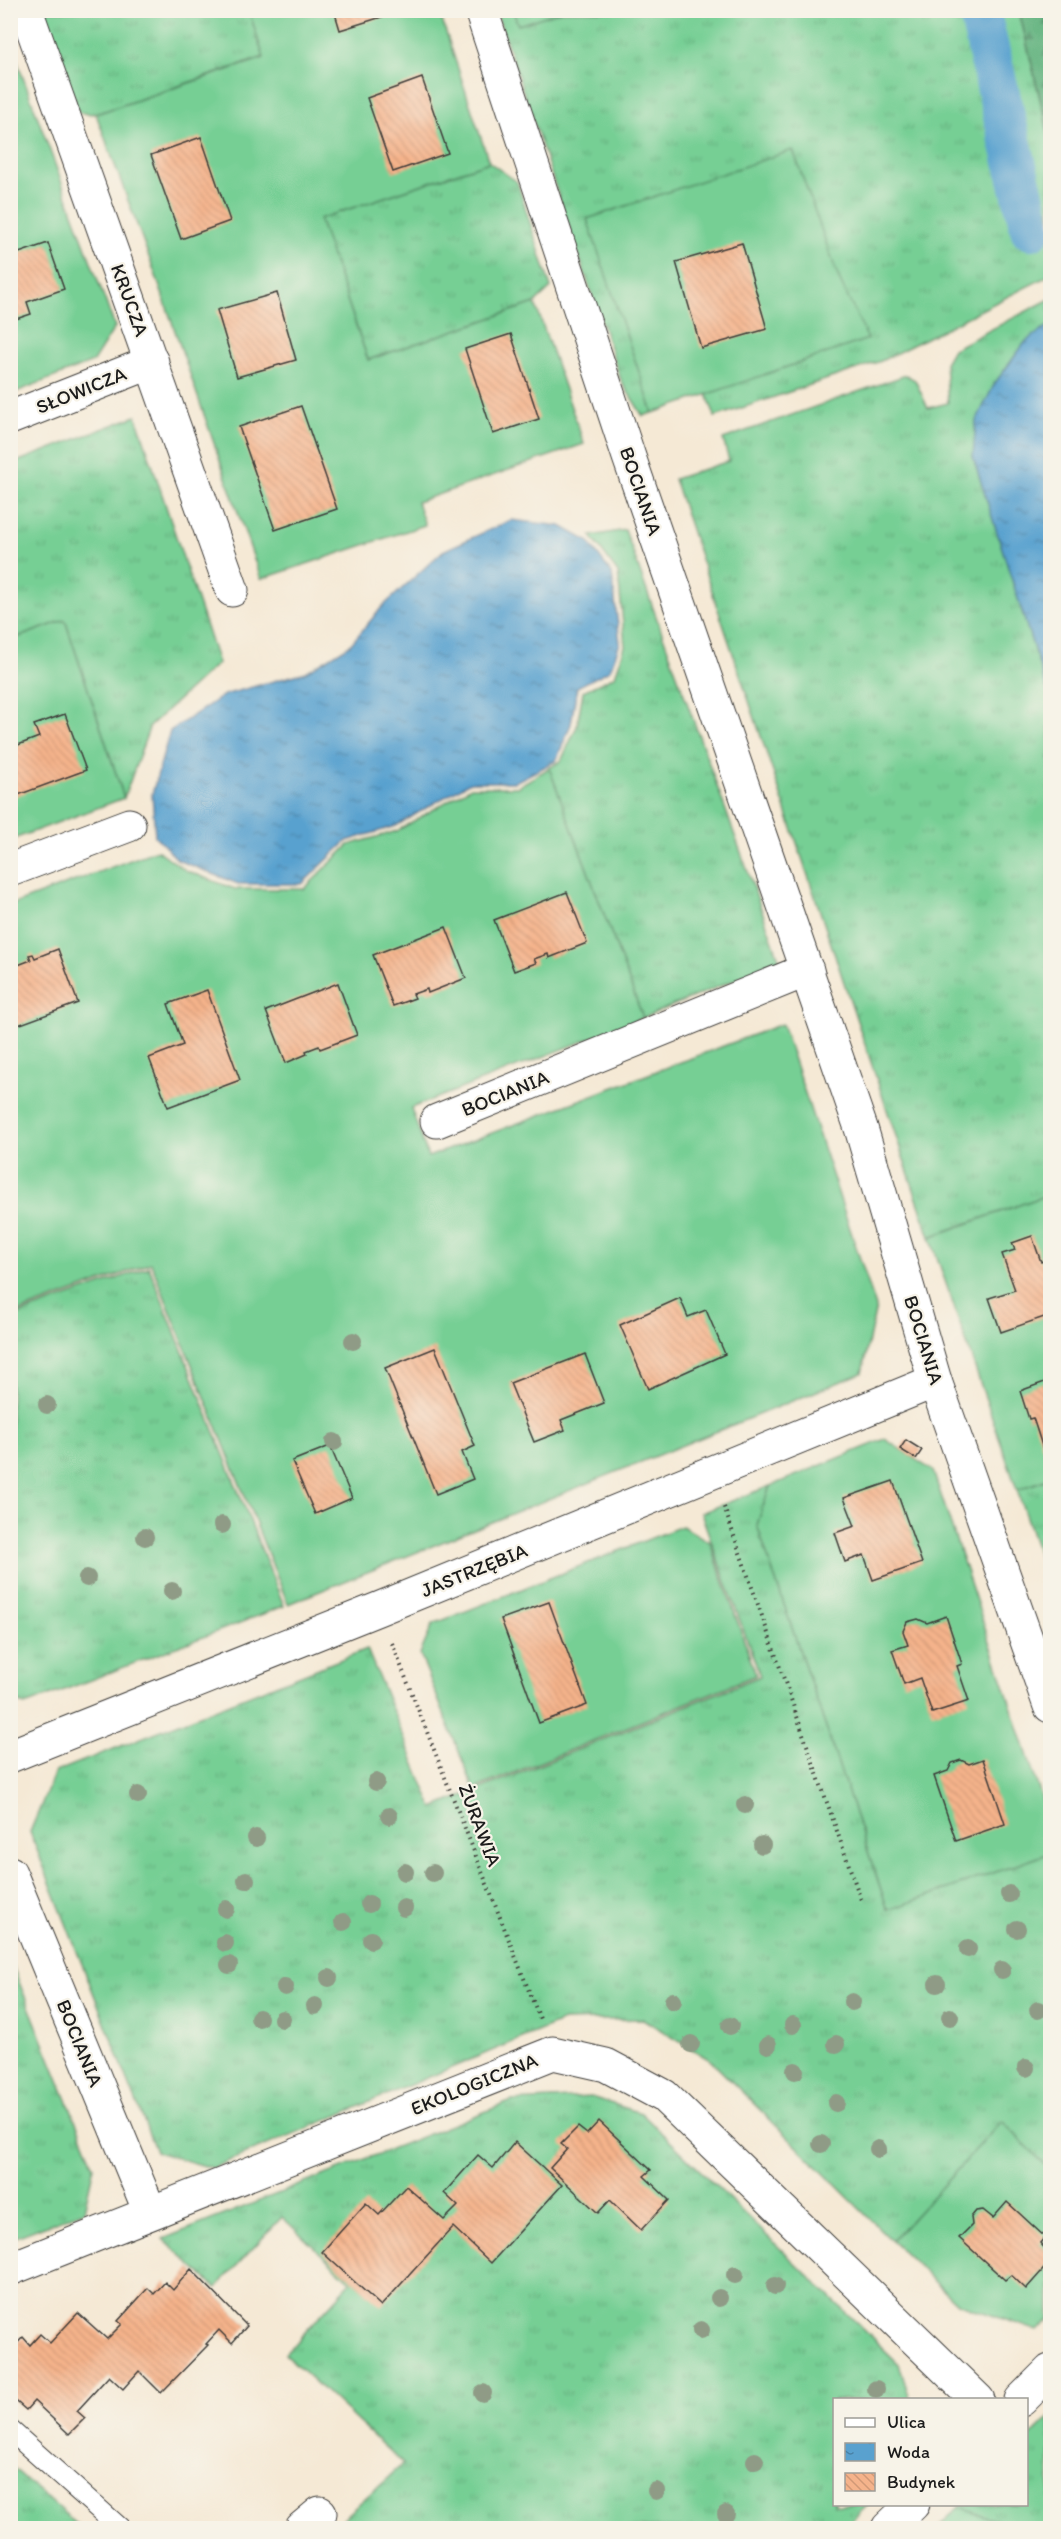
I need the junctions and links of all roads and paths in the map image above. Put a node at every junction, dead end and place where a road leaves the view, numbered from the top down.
1 (26, 10) edge
2 (481, 10) edge
3 (152, 362) junction
4 (10, 418) edge
5 (232, 590) dead end
6 (129, 825) dead end
7 (10, 870) edge
8 (807, 970) junction
9 (437, 1122) dead end
10 (935, 1381) junction
11 (711, 1472) junction
12 (378, 1609) junction
13 (1050, 1706) edge
14 (10, 1756) edge
15 (10, 1873) edge
16 (861, 1900) dead end
17 (553, 2053) junction
18 (150, 2212) junction
19 (10, 2269) edge
20 (1050, 2371) edge
21 (976, 2398) edge
22 (1023, 2398) edge
23 (10, 2430) edge
24 (912, 2506) edge
25 (120, 2529) edge
26 (888, 2529) edge

1 - 3 street, KRUCZA
2 - 8 street, BOCIANIA
3 - 4 street, SŁOWICZA
3 - 5 street, KRUCZA
6 - 7 street
8 - 9 street, BOCIANIA
8 - 10 street, BOCIANIA
10 - 11 street, JASTRZĘBIA
10 - 13 street, BOCIANIA
11 - 12 street, JASTRZĘBIA
11 - 16 path
12 - 14 street, JASTRZĘBIA
12 - 17 path, ŻURAWIA
15 - 18 street, BOCIANIA
17 - 18 street, EKOLOGICZNA
17 - 21 street, EKOLOGICZNA
18 - 19 street, EKOLOGICZNA
20 - 22 street
23 - 25 lane
24 - 26 street

